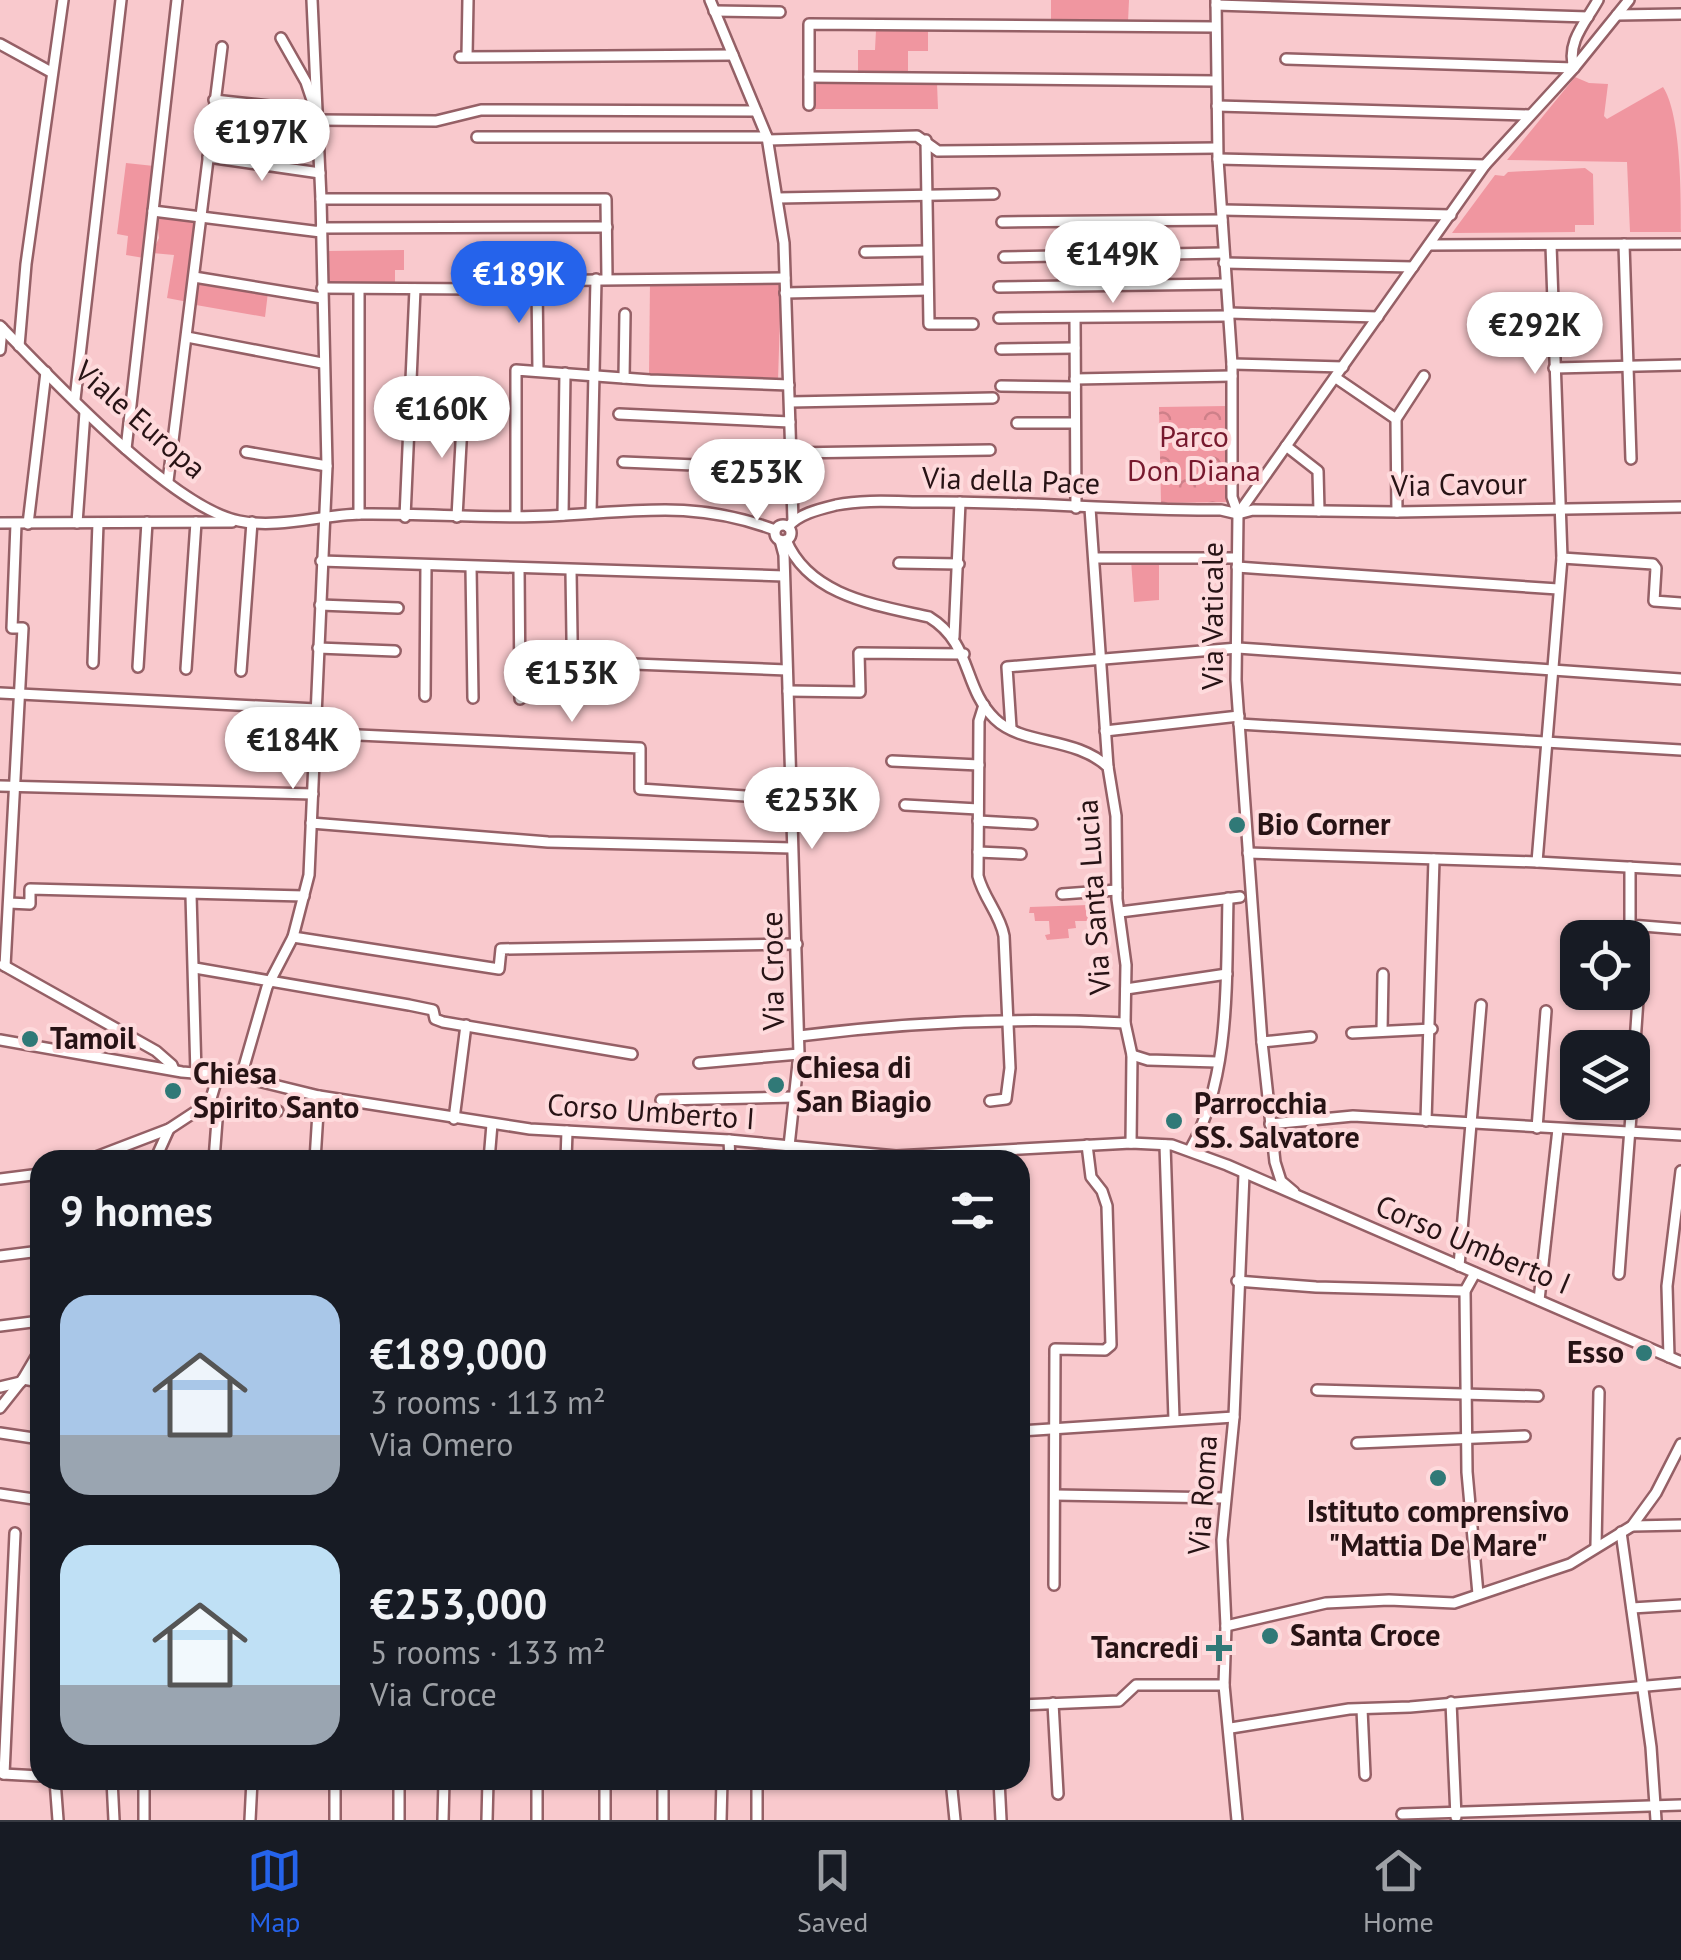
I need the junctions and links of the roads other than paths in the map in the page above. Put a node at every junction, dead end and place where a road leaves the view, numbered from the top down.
1 (63, 0) edge
2 (121, 0) edge
3 (177, 0) edge
4 (312, 0) edge
5 (468, 0) edge
6 (710, 0) edge
7 (1598, 0) edge
8 (1629, 0) edge
9 (1216, 2) edge
10 (714, 11) junction
11 (780, 12) dead end
12 (1681, 14) edge
13 (1616, 16) junction
14 (1588, 17) junction
15 (1215, 27) junction
16 (281, 38) dead end
17 (0, 44) edge
18 (222, 47) dead end
19 (733, 55) junction
20 (1286, 59) dead end
21 (1574, 68) junction
22 (51, 72) junction
23 (809, 77) junction
24 (1216, 81) junction
25 (214, 100) junction
26 (809, 105) dead end
27 (1217, 106) junction
28 (756, 112) junction
29 (1529, 115) junction
30 (317, 116) junction
31 (477, 138) dead end
32 (767, 139) junction
33 (926, 140) junction
34 (1218, 153) junction
35 (208, 157) junction
36 (1485, 165) junction
37 (320, 172) junction
38 (994, 194) dead end
39 (927, 195) junction
40 (778, 198) junction
41 (322, 199) junction
42 (153, 211) junction
43 (1222, 215) junction
44 (1450, 215) junction
45 (202, 217) junction
46 (1002, 222) dead end
47 (607, 227) junction
48 (321, 230) junction
49 (1624, 244) junction
50 (1681, 244) edge
51 (1430, 245) junction
52 (1551, 245) junction
53 (927, 250) junction
54 (865, 252) dead end
55 (1004, 257) dead end
56 (1224, 258) junction
57 (1414, 267) junction
58 (194, 277) junction
59 (785, 278) junction
60 (602, 279) junction
61 (537, 281) junction
62 (1226, 284) junction
63 (999, 287) dead end
64 (358, 288) junction
65 (415, 289) junction
66 (928, 290) junction
67 (322, 293) junction
68 (785, 293) junction
69 (626, 314) dead end
70 (1229, 314) junction
71 (1378, 317) junction
72 (1000, 318) dead end
73 (1075, 318) junction
74 (973, 324) dead end
75 (1, 327) edge
76 (187, 337) junction
77 (19, 346) junction
78 (1075, 348) junction
79 (1001, 349) dead end
80 (0, 350) edge
81 (322, 363) junction
82 (1232, 364) junction
83 (1628, 365) junction
84 (1681, 365) edge
85 (1343, 367) junction
86 (1554, 368) junction
87 (538, 370) junction
88 (46, 372) junction
89 (565, 374) junction
90 (595, 375) junction
91 (1232, 376) junction
92 (1424, 376) dead end
93 (624, 378) junction
94 (1336, 378) junction
95 (1075, 383) junction
96 (789, 385) junction
97 (1000, 386) dead end
98 (75, 398) junction
99 (993, 398) dead end
100 (790, 402) junction
101 (463, 406) dead end
102 (86, 412) junction
103 (620, 414) dead end
104 (1396, 420) junction
105 (790, 422) junction
106 (1017, 423) dead end
107 (1076, 423) junction
108 (1286, 446) junction
109 (126, 449) junction
110 (990, 450) dead end
111 (246, 452) dead end
112 (791, 453) junction
113 (1631, 459) dead end
114 (623, 462) dead end
115 (326, 466) junction
116 (791, 469) junction
117 (168, 481) junction
118 (960, 502) junction
119 (1076, 508) junction
120 (1090, 508) junction
121 (1562, 508) junction
122 (1681, 508) edge
123 (1320, 512) junction
124 (1397, 512) junction
125 (591, 513) junction
126 (359, 514) junction
127 (563, 514) junction
128 (1238, 514) junction
129 (405, 516) junction
130 (516, 516) junction
131 (458, 517) junction
132 (324, 519) junction
133 (147, 522) junction
134 (196, 522) junction
135 (240, 522) junction
136 (252, 522) junction
137 (77, 523) junction
138 (98, 523) junction
139 (0, 524) edge
140 (16, 524) junction
141 (28, 524) junction
142 (790, 524) junction
143 (780, 537) junction
144 (1094, 558) junction
145 (1562, 558) junction
146 (321, 561) junction
147 (1237, 562) junction
148 (899, 563) dead end
149 (958, 564) junction
150 (426, 565) junction
151 (471, 567) junction
152 (519, 568) junction
153 (571, 571) junction
154 (784, 576) junction
155 (1558, 589) junction
156 (1681, 603) edge
157 (320, 605) junction
158 (398, 608) dead end
159 (954, 638) junction
160 (318, 648) junction
161 (1238, 648) junction
162 (394, 651) dead end
163 (964, 654) junction
164 (1102, 659) junction
165 (92, 663) dead end
166 (608, 663) dead end
167 (138, 667) dead end
168 (1553, 669) junction
169 (186, 670) dead end
170 (241, 670) dead end
171 (787, 670) junction
172 (1681, 679) edge
173 (788, 691) junction
174 (0, 693) edge
175 (20, 694) junction
176 (425, 696) dead end
177 (473, 698) dead end
178 (520, 699) dead end
179 (573, 702) dead end
180 (984, 705) junction
181 (316, 710) junction
182 (1239, 720) junction
183 (1011, 728) junction
184 (1106, 731) junction
185 (315, 733) junction
186 (1548, 742) junction
187 (1681, 750) edge
188 (892, 761) dead end
189 (979, 765) junction
190 (1108, 768) junction
191 (0, 786) edge
192 (14, 786) junction
193 (313, 794) junction
194 (792, 798) junction
195 (905, 805) dead end
196 (978, 808) junction
197 (978, 821) junction
198 (311, 823) junction
199 (1032, 824) dead end
200 (792, 848) junction
201 (978, 852) junction
202 (1248, 853) junction
203 (1021, 854) dead end
204 (1434, 858) junction
205 (1538, 862) junction
206 (1630, 867) junction
207 (1681, 870) edge
208 (1117, 890) junction
209 (1062, 894) dead end
210 (191, 895) junction
211 (304, 896) junction
212 (1240, 897) dead end
213 (1228, 898) junction
214 (9, 903) junction
215 (1120, 912) junction
216 (1629, 920) edge
217 (1650, 927) edge
218 (1681, 929) edge
219 (293, 937) junction
220 (797, 944) junction
221 (2, 965) edge
222 (195, 968) junction
223 (1226, 974) junction
224 (1383, 974) dead end
225 (270, 982) junction
226 (1126, 990) junction
227 (1481, 1005) dead end
228 (1546, 1011) dead end
229 (1008, 1019) junction
230 (1125, 1023) junction
231 (466, 1025) junction
232 (1432, 1030) junction
233 (1382, 1031) junction
234 (1352, 1033) dead end
235 (798, 1036) junction
236 (1311, 1037) dead end
237 (0, 1040) edge
238 (1262, 1042) junction
239 (632, 1054) dead end
240 (799, 1054) junction
241 (1132, 1054) junction
242 (1217, 1062) junction
243 (699, 1063) dead end
244 (174, 1070) junction
245 (196, 1074) junction
246 (218, 1075) junction
247 (240, 1077) junction
248 (320, 1096) junction
249 (794, 1096) junction
250 (660, 1100) dead end
251 (990, 1102) dead end
252 (204, 1106) junction
253 (218, 1107) junction
254 (278, 1111) dead end
255 (454, 1119) junction
256 (1426, 1120) junction
257 (1631, 1120) edge
258 (492, 1124) junction
259 (1270, 1124) junction
260 (1470, 1124) junction
261 (1537, 1128) junction
262 (1558, 1129) junction
263 (169, 1130) junction
264 (1630, 1130) junction
265 (567, 1131) junction
266 (1681, 1134) edge
267 (729, 1140) junction
268 (1130, 1142) junction
269 (1165, 1144) junction
270 (1087, 1145) junction
271 (789, 1146) junction
272 (115, 1150) edge
273 (160, 1150) edge
274 (215, 1150) edge
275 (316, 1150) edge
276 (490, 1150) edge
277 (566, 1150) edge
278 (730, 1150) edge
279 (822, 1150) edge
280 (1010, 1150) edge
281 (1190, 1150) junction
282 (1681, 1171) edge
283 (30, 1175) edge
284 (1248, 1176) junction
285 (0, 1179) edge
286 (1679, 1208) edge
287 (1332, 1212) junction
288 (30, 1252) edge
289 (0, 1256) edge
290 (1459, 1266) junction
291 (1475, 1273) junction
292 (1618, 1274) dead end
293 (1237, 1281) junction
294 (1679, 1285) edge
295 (1666, 1286) junction
296 (1465, 1291) junction
297 (1539, 1300) junction
298 (30, 1322) edge
299 (0, 1326) edge
300 (1669, 1357) junction
301 (1681, 1362) edge
302 (30, 1367) edge
303 (22, 1380) junction
304 (30, 1381) edge
305 (0, 1386) edge
306 (1318, 1390) dead end
307 (1599, 1392) dead end
308 (1468, 1393) junction
309 (1538, 1396) dead end
310 (0, 1408) edge
311 (1234, 1417) junction
312 (1174, 1419) junction
313 (1056, 1428) junction
314 (1030, 1429) edge
315 (0, 1432) edge
316 (1525, 1436) dead end
317 (30, 1437) edge
318 (1468, 1438) junction
319 (1358, 1443) dead end
320 (1681, 1444) edge
321 (0, 1494) edge
322 (1055, 1494) junction
323 (30, 1498) edge
324 (1225, 1498) junction
325 (1681, 1525) edge
326 (1632, 1526) junction
327 (1621, 1532) junction
328 (15, 1533) dead end
329 (1596, 1546) junction
330 (1054, 1585) dead end
331 (1478, 1594) junction
332 (1681, 1604) edge
333 (1632, 1608) junction
334 (1226, 1626) junction
335 (1681, 1683) edge
336 (1224, 1685) junction
337 (1642, 1685) junction
338 (1452, 1702) junction
339 (1052, 1703) junction
340 (1030, 1704) edge
341 (1362, 1708) junction
342 (1230, 1728) junction
343 (2, 1774) edge
344 (30, 1775) edge
345 (1365, 1775) dead end
346 (56, 1790) edge
347 (112, 1790) edge
348 (144, 1790) edge
349 (252, 1790) edge
350 (335, 1790) edge
351 (399, 1790) edge
352 (444, 1790) edge
353 (488, 1790) edge
354 (537, 1790) edge
355 (606, 1790) edge
356 (663, 1790) edge
357 (722, 1790) edge
358 (757, 1790) edge
359 (952, 1790) edge
360 (999, 1790) edge
361 (1058, 1794) dead end
362 (1681, 1805) edge
363 (1655, 1806) junction
364 (1402, 1814) dead end
365 (1456, 1817) edge
366 (58, 1820) edge
367 (114, 1820) edge
368 (144, 1820) edge
369 (250, 1820) edge
370 (336, 1820) edge
371 (399, 1820) edge
372 (443, 1820) edge
373 (488, 1820) edge
374 (536, 1820) edge
375 (606, 1820) edge
376 (663, 1820) edge
377 (722, 1820) edge
378 (758, 1820) edge
379 (955, 1820) edge
380 (1001, 1820) edge
381 (1237, 1820) edge
382 (1656, 1820) edge

1 - 22 street
2 - 98 street
3 - 42 street
4 - 30 street
5 - 19 street
6 - 10 street
7 - 14 street
8 - 13 street, Via Vaticale
9 - 14 street
9 - 15 street
10 - 11 street
10 - 19 street
12 - 13 street
13 - 21 street, Via Vaticale
14 - 21 street
15 - 23 street
15 - 24 street
16 - 30 street
17 - 22 street
18 - 25 street
19 - 28 street
20 - 21 street
21 - 29 street, Via Vaticale
22 - 77 street
23 - 24 street
23 - 26 street
24 - 27 street
25 - 30 street
25 - 35 street
27 - 29 street
27 - 34 street
28 - 30 street
28 - 32 street
29 - 36 street, Via Vaticale
30 - 37 street
31 - 32 street
32 - 33 street
32 - 40 street
33 - 34 street
33 - 39 street
34 - 36 street
34 - 43 street
35 - 37 street
35 - 45 street
36 - 44 street, Via Vaticale
37 - 41 street
38 - 39 street
39 - 40 street
39 - 53 street
40 - 59 street
41 - 47 street
41 - 48 street
42 - 45 street
42 - 109 street
43 - 44 street
43 - 46 street
43 - 56 street
44 - 51 street, Via Vaticale
45 - 48 street
45 - 58 street
47 - 48 street
47 - 60 street
48 - 67 street
49 - 50 street
49 - 52 street
49 - 83 street
51 - 52 street
51 - 57 street, Via Vaticale
52 - 86 street
53 - 54 street
53 - 66 street
55 - 56 street
56 - 57 street
56 - 62 street
57 - 71 street, Via Vaticale
58 - 67 street
58 - 76 street
59 - 60 street
59 - 68 street
60 - 61 street
60 - 90 street
61 - 65 street
61 - 87 street
62 - 63 street
62 - 70 street
64 - 65 street
64 - 67 street
64 - 126 street
65 - 129 street
66 - 68 street
66 - 74 street
67 - 81 street
68 - 96 street
69 - 93 street
70 - 71 street
70 - 73 street
70 - 82 street
71 - 85 street, Via Vaticale
72 - 73 street
73 - 78 street
75 - 77 street, Viale Europa
75 - 80 street
76 - 81 street
76 - 117 street
77 - 88 street, Viale Europa
78 - 79 street
78 - 95 street
81 - 115 street
82 - 85 street
82 - 91 street
83 - 84 street
83 - 86 street
83 - 113 street
85 - 94 street, Via Vaticale
86 - 121 street
87 - 89 street
87 - 130 street
88 - 98 street, Viale Europa
88 - 141 street
89 - 90 street
89 - 127 street
90 - 93 street
90 - 125 street
91 - 95 street
91 - 128 street
92 - 104 street
93 - 96 street
94 - 104 street
94 - 108 street, Via Vaticale
95 - 97 street
95 - 107 street
96 - 100 street
98 - 102 street, Viale Europa
99 - 100 street
100 - 105 street
101 - 131 street
102 - 109 street, Viale Europa
102 - 137 street
103 - 105 street
104 - 124 street
105 - 112 street
106 - 107 street
107 - 119 street
108 - 123 street
108 - 128 street, Via Vaticale
109 - 117 street, Viale Europa
110 - 112 street
111 - 115 street
112 - 116 street
114 - 116 street
115 - 132 street
116 - 142 street
117 - 135 street, Viale Europa
118 - 119 street, Via della Pace
118 - 142 street, Via della Pace
118 - 149 street
119 - 120 street, Via della Pace
120 - 128 street, Via della Pace
120 - 144 street
121 - 122 street, Via Cavour
121 - 124 street, Via Cavour
121 - 145 street
123 - 124 street, Via Cavour
123 - 128 street, Via Cavour
125 - 127 street, Viale Europa
125 - 143 street, Viale Europa
126 - 129 street, Viale Europa
126 - 132 street, Viale Europa
127 - 130 street, Viale Europa
128 - 147 street, Via Vaticale
129 - 131 street, Viale Europa
130 - 131 street, Viale Europa
132 - 136 street, Viale Europa
132 - 146 street
133 - 134 street
133 - 138 street
133 - 167 street
134 - 135 street
134 - 169 street
135 - 136 street, Viale Europa
136 - 170 street
137 - 138 street
137 - 141 street
138 - 165 street
139 - 140 street
140 - 141 street
140 - 175 street
142 - 143 street
143 - 154 street, Via Croce
143 - 159 street, Via Santa Lucia
144 - 147 street
144 - 164 street
145 - 155 street
145 - 156 street
146 - 150 street
146 - 157 street
147 - 155 street
147 - 161 street, Via Vaticale
148 - 149 street
149 - 159 street
150 - 151 street
150 - 176 street
151 - 152 street
151 - 177 street
152 - 153 street
152 - 178 street
153 - 154 street
153 - 179 street
154 - 171 street, Via Croce
155 - 168 street
157 - 158 street
157 - 160 street
159 - 163 street, Via Santa Lucia
160 - 162 street
160 - 181 street
161 - 164 street
161 - 168 street
161 - 182 street, Via Vaticale
163 - 173 street
163 - 180 street, Via Santa Lucia
164 - 183 street
164 - 184 street
166 - 171 street
168 - 172 street
168 - 186 street
171 - 173 street, Via Croce
173 - 194 street, Via Croce
174 - 175 street
175 - 181 street
175 - 192 street
180 - 183 street, Via Santa Lucia
180 - 189 street
181 - 185 street
182 - 184 street
182 - 186 street
182 - 202 street, Via Vaticale
183 - 190 street, Via Santa Lucia
184 - 190 street
185 - 193 street
185 - 194 street
186 - 187 street
186 - 205 street
188 - 189 street
189 - 196 street
190 - 208 street, Via Santa Lucia
191 - 192 street
192 - 193 street
192 - 214 street
193 - 198 street
194 - 200 street, Via Croce
195 - 196 street
196 - 197 street
197 - 199 street
197 - 201 street
198 - 200 street
198 - 211 street
200 - 220 street, Via Croce
201 - 203 street
201 - 229 street
202 - 204 street
202 - 238 street, Via Vaticale
204 - 205 street
204 - 232 street
205 - 206 street
206 - 207 street
206 - 216 street
208 - 209 street
208 - 215 street, Via Santa Lucia
210 - 211 street
210 - 214 street
210 - 222 street
211 - 219 street
212 - 213 street
213 - 215 street
213 - 223 street
214 - 221 street
215 - 226 street, Via Santa Lucia
217 - 218 street
219 - 220 street
219 - 225 street
220 - 235 street, Via Croce
221 - 244 street
222 - 225 street
222 - 245 street
223 - 226 street
223 - 242 street
224 - 233 street
225 - 231 street
225 - 247 street
226 - 230 street, Via Santa Lucia
227 - 260 street
228 - 261 street
229 - 230 street
229 - 235 street
229 - 251 street
230 - 241 street, Via Santa Lucia
231 - 239 street
231 - 255 street
232 - 233 street
232 - 256 street
233 - 234 street
235 - 240 street, Via Croce
236 - 238 street
237 - 244 street, Corso Umberto I
238 - 259 street, Via Vaticale
240 - 243 street
240 - 249 street, Via Croce
241 - 242 street
241 - 268 street, Via Santa Lucia
242 - 281 street
244 - 245 street, Corso Umberto I
245 - 246 street, Corso Umberto I
246 - 247 street, Corso Umberto I
246 - 252 street
247 - 248 street, Corso Umberto I
248 - 255 street, Corso Umberto I
248 - 275 street
249 - 250 street
249 - 271 street, Via Croce
252 - 253 street
252 - 263 street
253 - 254 street
253 - 274 street
255 - 258 street, Corso Umberto I
256 - 259 street
256 - 260 street
257 - 264 street
258 - 265 street, Corso Umberto I
258 - 276 street
259 - 284 street, Via Vaticale
259 - 287 street, Via Vaticale
260 - 261 street
260 - 290 street
261 - 262 street
262 - 264 street
262 - 297 street
263 - 272 street
263 - 273 street
264 - 266 street
264 - 292 street
265 - 267 street, Corso Umberto I
265 - 277 street
267 - 271 street, Corso Umberto I
267 - 278 street
268 - 269 street, Corso Umberto I
268 - 270 street, Corso Umberto I
269 - 281 street, Corso Umberto I
269 - 312 street
270 - 280 street, Corso Umberto I
270 - 313 street
271 - 279 street, Corso Umberto I
281 - 284 street, Corso Umberto I
282 - 286 street
283 - 285 street
284 - 287 street, Corso Umberto I
284 - 293 street, Via Roma
286 - 295 street
287 - 290 street, Corso Umberto I
288 - 289 street
290 - 291 street, Corso Umberto I
291 - 296 street
291 - 297 street, Corso Umberto I
293 - 296 street
293 - 311 street, Via Roma
294 - 295 street
295 - 300 street
296 - 308 street
297 - 300 street, Corso Umberto I
298 - 299 street
300 - 301 street, Corso Umberto I
302 - 303 street
303 - 304 street
303 - 305 street
303 - 310 street
306 - 308 street
307 - 329 street
308 - 309 street
308 - 318 street
311 - 312 street
311 - 324 street, Via Roma
312 - 313 street
313 - 314 street
313 - 322 street
315 - 317 street
316 - 318 street
318 - 319 street
318 - 331 street
320 - 326 street
321 - 323 street
322 - 324 street
322 - 330 street
324 - 334 street, Via Roma
325 - 326 street
326 - 327 street
327 - 329 street
327 - 333 street
328 - 343 street
329 - 331 street
331 - 334 street
332 - 333 street
333 - 337 street
334 - 336 street, Via Roma
335 - 337 street
336 - 339 street
336 - 342 street, Via Roma
337 - 338 street
337 - 363 street
338 - 341 street
338 - 365 street
339 - 340 street
339 - 361 street
341 - 342 street
341 - 345 street
342 - 381 street, Via Roma
343 - 344 street
346 - 366 street
347 - 367 street
348 - 368 street
349 - 369 street
350 - 370 street
351 - 371 street
352 - 372 street
353 - 373 street
354 - 374 street
355 - 375 street
356 - 376 street
357 - 377 street
358 - 378 street
359 - 379 street
360 - 380 street
362 - 363 street
363 - 365 street
363 - 382 street
364 - 365 street

